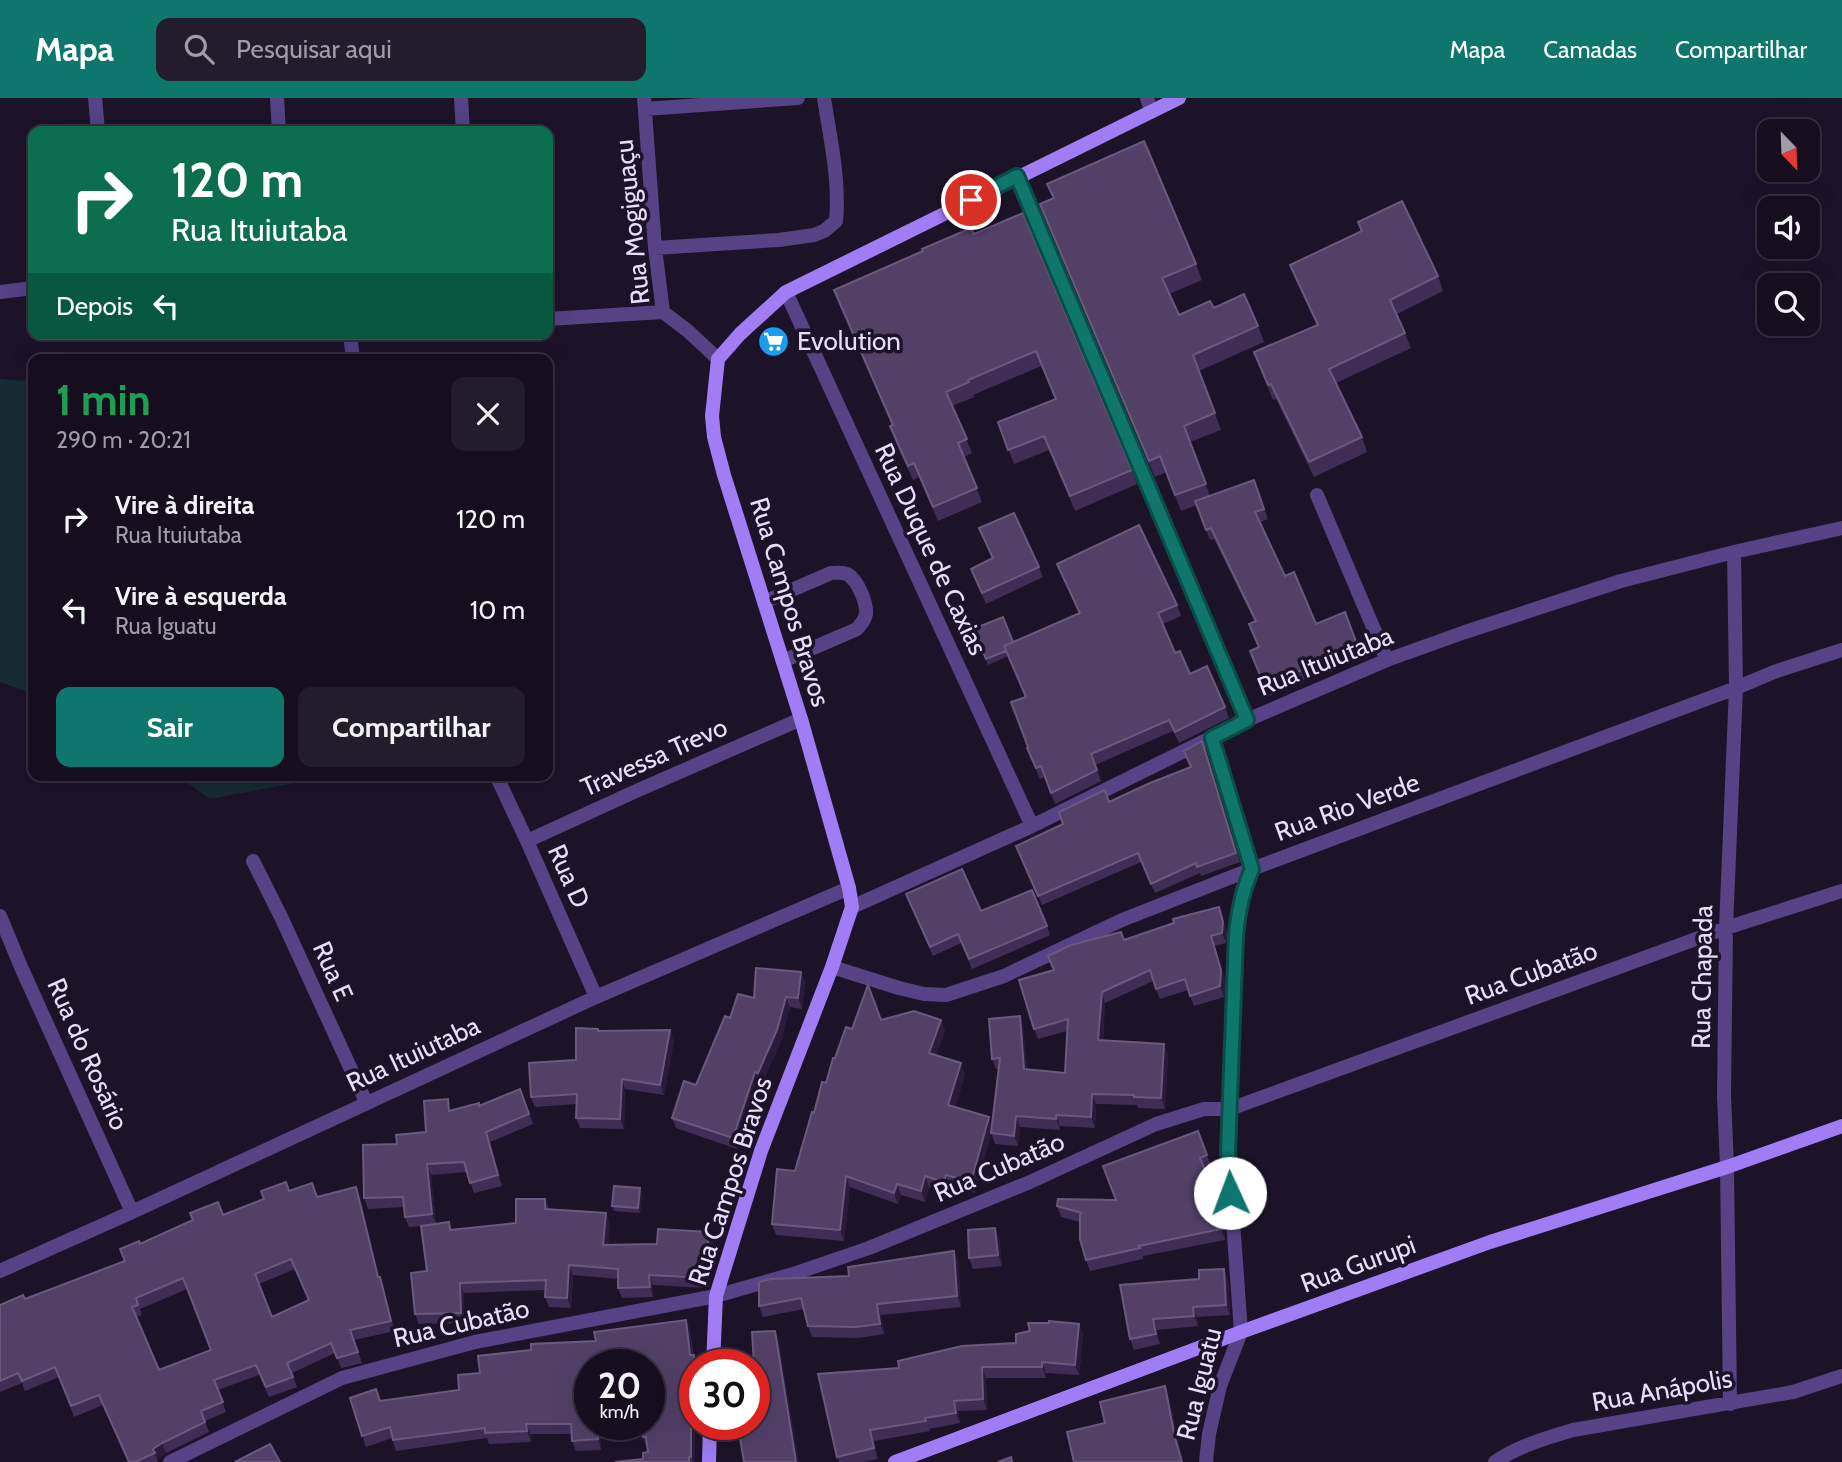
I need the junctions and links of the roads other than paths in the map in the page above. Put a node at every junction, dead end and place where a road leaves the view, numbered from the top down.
1 (95, 98) edge
2 (277, 98) edge
3 (461, 98) edge
4 (798, 98) edge
5 (824, 98) edge
6 (1179, 98) edge
7 (645, 104) edge
8 (1149, 104) edge
9 (98, 126) edge
10 (279, 126) edge
11 (463, 126) edge
12 (1017, 176) junction
13 (655, 247) junction
14 (28, 289) edge
15 (0, 292) edge
16 (786, 292) junction
17 (663, 313) junction
18 (553, 319) edge
19 (718, 359) junction
20 (1317, 495) dead end
21 (1842, 528) edge
22 (1734, 552) junction
23 (764, 602) junction
24 (1842, 650) edge
25 (1387, 660) junction
26 (783, 662) junction
27 (1736, 688) junction
28 (801, 719) junction
29 (1247, 720) junction
30 (1212, 738) junction
31 (499, 781) edge
32 (1032, 826) junction
33 (527, 841) junction
34 (253, 860) dead end
35 (1252, 869) junction
36 (849, 888) junction
37 (1842, 891) edge
38 (852, 907) junction
39 (0, 916) edge
40 (1726, 928) junction
41 (832, 967) junction
42 (596, 997) junction
43 (366, 1102) junction
44 (1230, 1109) junction
45 (1842, 1126) edge
46 (1727, 1167) junction
47 (132, 1212) junction
48 (0, 1271) edge
49 (716, 1296) junction
50 (1241, 1332) junction
51 (714, 1349) edge
52 (1842, 1376) edge
53 (1730, 1404) junction
54 (710, 1440) edge
55 (170, 1462) edge
56 (709, 1462) edge
57 (895, 1462) edge
58 (1206, 1462) edge
59 (1495, 1462) edge

1 - 9 street
2 - 10 street
3 - 11 street
4 - 7 street
5 - 13 street
6 - 8 street
7 - 13 street, Rua Mogiguaçu
8 - 12 street
12 - 16 street
12 - 29 street
13 - 17 street, Rua Mogiguaçu
14 - 15 street
16 - 19 street
16 - 32 street, Rua Duque de Caxias
17 - 18 street
17 - 19 street, Rua Mogiguaçu
19 - 23 street, Rua Campos Bravos
20 - 25 street
21 - 22 street, Rua Ituiutaba
22 - 25 street, Rua Ituiutaba
22 - 27 street, Rua Chapada
23 - 26 street, Rua Campos Bravos
23 - 26 street
24 - 27 street, Rua Rio Verde
25 - 29 street, Rua Ituiutaba
26 - 28 street, Rua Campos Bravos
27 - 35 street, Rua Rio Verde
27 - 40 street, Rua Chapada
28 - 33 street, Travessa Trevo
28 - 36 street, Rua Campos Bravos
29 - 30 street, Rua Ituiutaba
30 - 32 street, Rua Ituiutaba
30 - 35 street
31 - 33 street, Rua D
32 - 38 street, Rua Ituiutaba
33 - 42 street, Rua D
34 - 43 street, Rua E
35 - 41 street, Rua Rio Verde
35 - 44 street, Rua Iguatu
36 - 38 street, Rua Campos Bravos
36 - 42 street, Rua Ituiutaba
37 - 40 street, Rua Cubatão
38 - 41 street, Rua Campos Bravos
39 - 47 street, Rua do Rosário
40 - 44 street, Rua Cubatão
40 - 46 street, Rua Chapada
41 - 49 street, Rua Campos Bravos
42 - 43 street, Rua Ituiutaba
43 - 47 street, Rua Ituiutaba
44 - 49 street, Rua Cubatão
44 - 50 street, Rua Iguatu
45 - 46 street, Rua Gurupi
46 - 50 street, Rua Gurupi
46 - 53 street, Rua Chapada
47 - 48 street, Rua Ituiutaba
49 - 51 street, Rua Campos Bravos
49 - 55 street, Rua Cubatão
50 - 57 street, Rua Gurupi
50 - 58 street, Rua Iguatu
52 - 53 street, Rua Anápolis
53 - 59 street, Rua Anápolis
54 - 56 street

